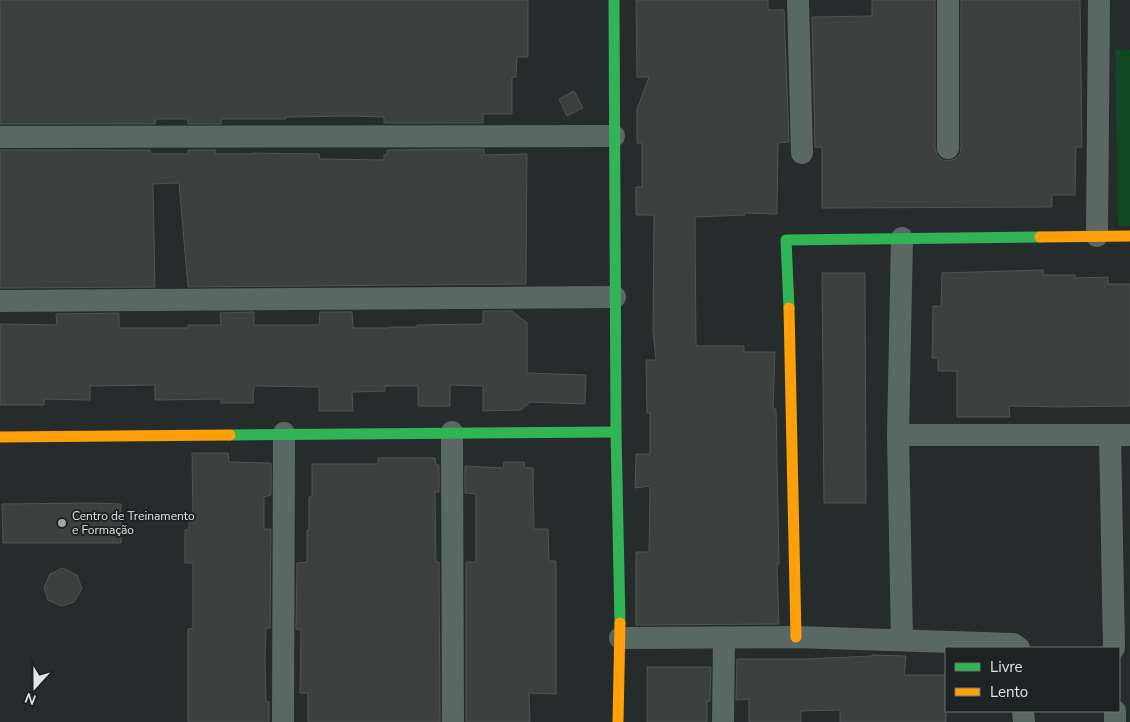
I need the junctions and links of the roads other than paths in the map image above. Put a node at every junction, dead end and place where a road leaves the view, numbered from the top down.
1 (614, 0) edge
2 (798, 0) edge
3 (948, 0) edge
4 (1099, 0) edge
5 (614, 136) junction
6 (0, 137) edge
7 (948, 148) dead end
8 (802, 153) dead end
9 (1097, 236) junction
10 (1130, 236) edge
11 (902, 238) junction
12 (615, 297) junction
13 (0, 301) edge
14 (452, 432) junction
15 (616, 432) junction
16 (284, 433) junction
17 (898, 435) junction
18 (1120, 435) edge
19 (0, 437) edge
20 (796, 637) junction
21 (620, 638) junction
22 (724, 638) junction
23 (902, 640) junction
24 (1018, 647) edge
25 (1114, 647) edge
26 (283, 722) edge
27 (453, 722) edge
28 (618, 722) edge
29 (722, 722) edge

1 - 5 street
2 - 8 street
3 - 7 street
4 - 9 street
5 - 6 street
5 - 12 street
9 - 10 street
9 - 11 street
11 - 17 street
11 - 20 street
12 - 13 street
12 - 15 street
14 - 15 street
14 - 16 street
14 - 27 street
15 - 21 street
16 - 19 street
16 - 26 street
17 - 18 street
17 - 23 street
18 - 25 street
20 - 22 street
20 - 23 street
21 - 22 street
21 - 28 street
22 - 29 street
23 - 24 street

